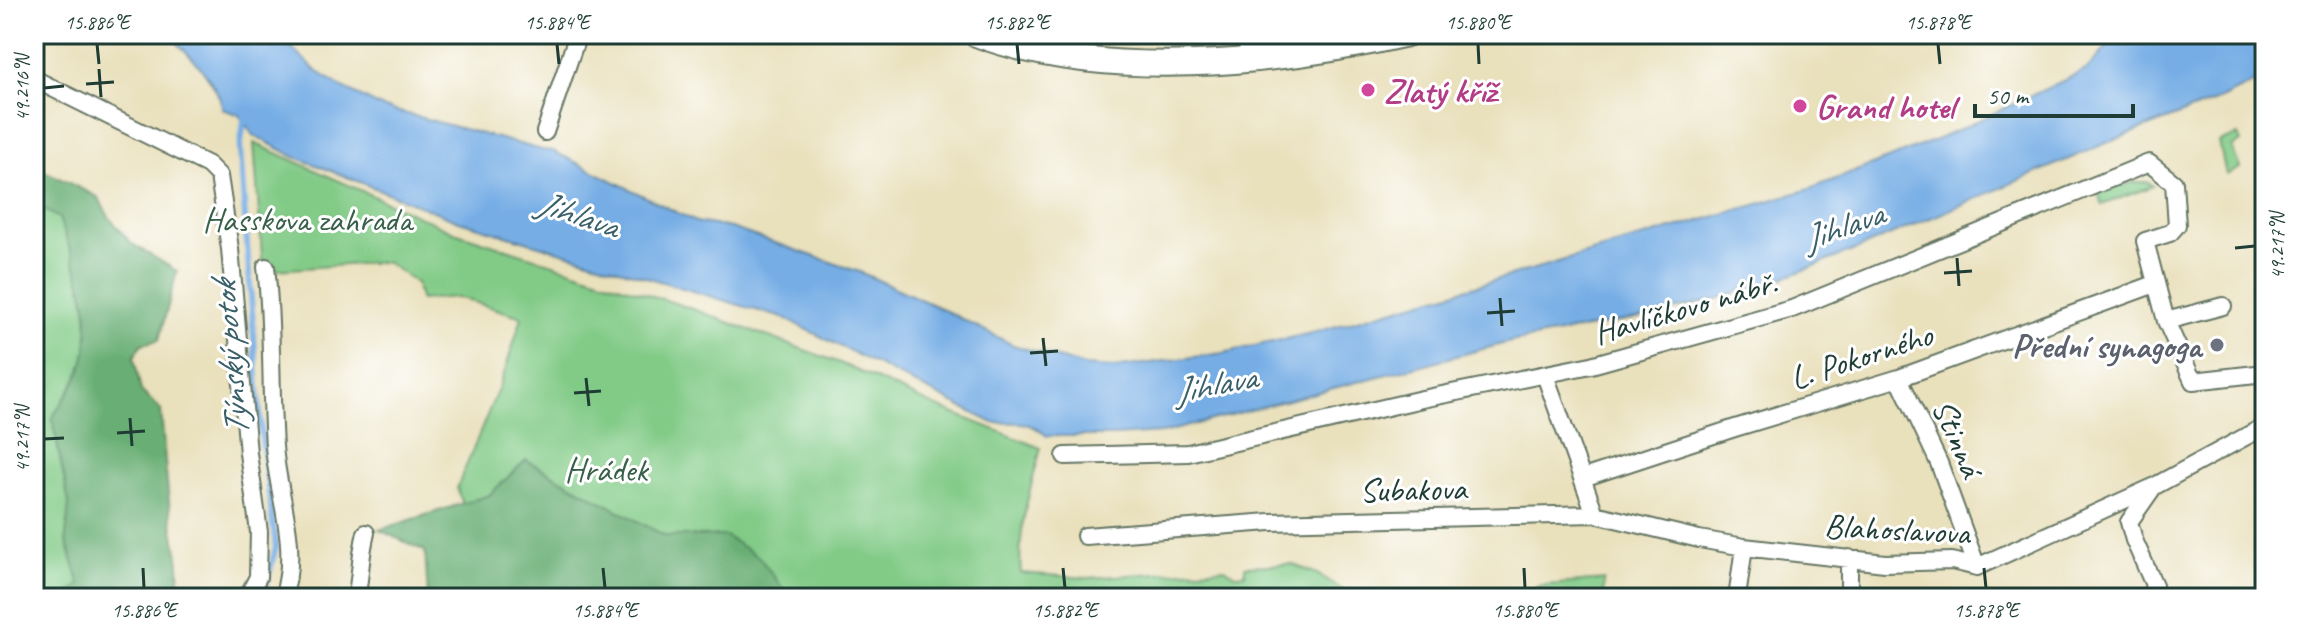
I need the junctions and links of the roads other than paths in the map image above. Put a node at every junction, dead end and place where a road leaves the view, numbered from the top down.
1 (578, 34) edge
2 (976, 34) edge
3 (1247, 34) edge
4 (1407, 34) edge
5 (1248, 59) junction
6 (34, 79) edge
7 (545, 132) dead end
8 (266, 267) dead end
9 (2155, 284) junction
10 (2223, 306) dead end
11 (2166, 321) junction
12 (2265, 373) edge
13 (1545, 375) junction
14 (1899, 378) junction
15 (2265, 426) edge
16 (1065, 456) dead end
17 (1583, 478) junction
18 (2153, 487) junction
19 (1595, 514) junction
20 (366, 533) dead end
21 (1085, 536) dead end
22 (1744, 547) junction
23 (1849, 558) junction
24 (1977, 567) junction
25 (247, 598) edge
26 (283, 598) edge
27 (356, 598) edge
28 (1737, 598) edge
29 (1849, 598) edge
30 (2150, 598) edge

1 - 7 street
2 - 5 street
3 - 5 street
4 - 5 street
6 - 25 street
8 - 26 street
9 - 11 street
9 - 13 street, Havlíčkovo nábř.
9 - 14 street, L. Pokorného
10 - 11 street
11 - 12 street
13 - 16 street, Havlíčkovo nábř.
13 - 17 street
14 - 17 street, L. Pokorného
14 - 24 street, Stinná
15 - 18 street, Blahoslavova
17 - 19 street
18 - 24 street, Blahoslavova
18 - 30 street
19 - 21 street, Subakova
19 - 22 street, Blahoslavova
20 - 27 street
22 - 23 street, Blahoslavova
22 - 28 street
23 - 24 street, Blahoslavova
23 - 29 street

